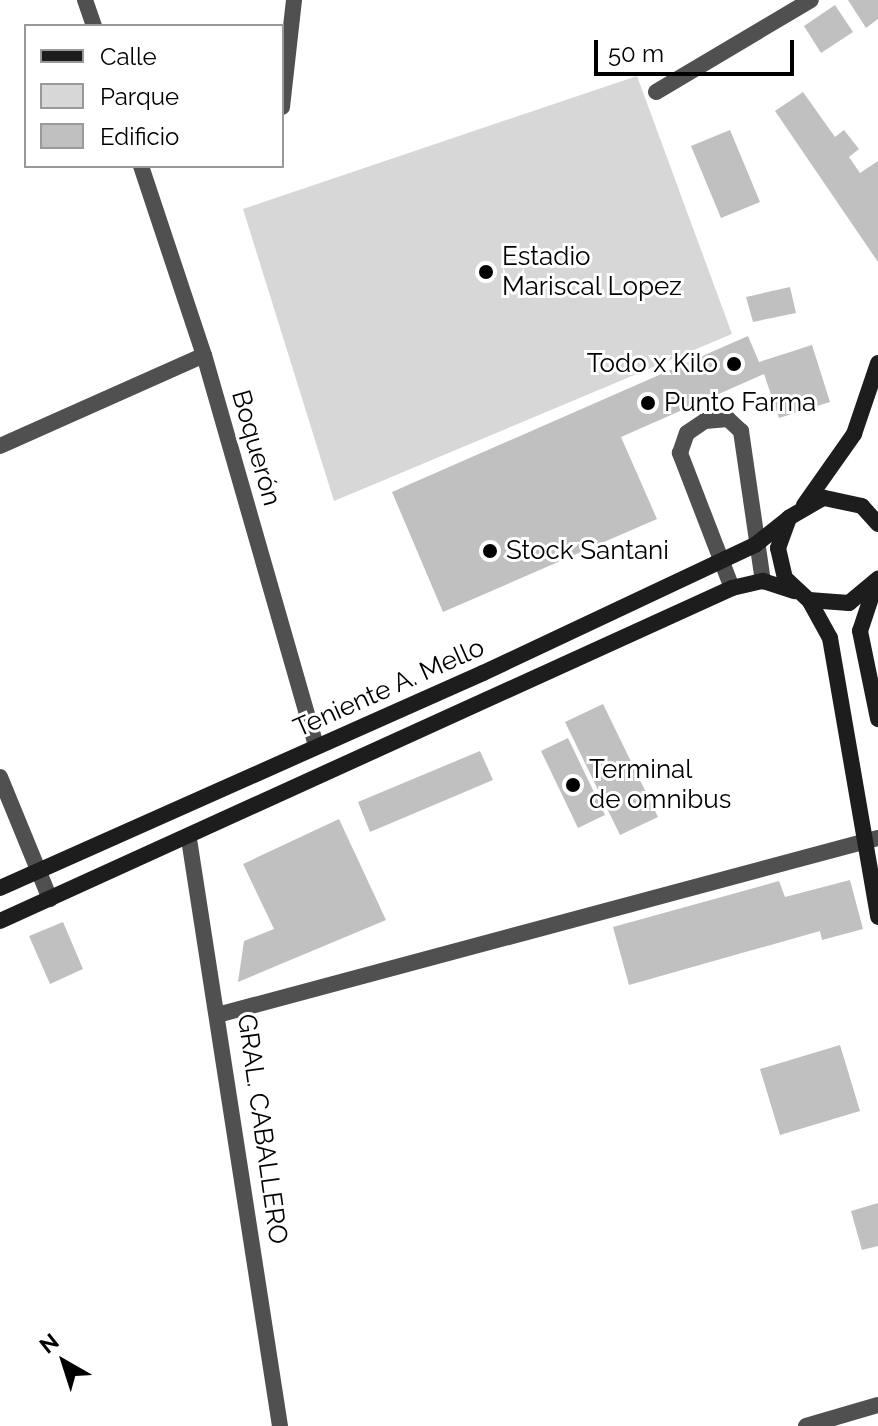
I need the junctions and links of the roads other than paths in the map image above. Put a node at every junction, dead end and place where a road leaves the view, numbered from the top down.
1 (85, 0) edge
2 (294, 0) edge
3 (811, 0) edge
4 (93, 24) edge
5 (284, 89) edge
6 (656, 92) dead end
7 (142, 168) edge
8 (204, 355) junction
9 (878, 363) edge
10 (0, 446) edge
11 (804, 505) junction
12 (789, 518) junction
13 (878, 524) edge
14 (755, 545) junction
15 (719, 563) junction
16 (878, 579) edge
17 (763, 581) junction
18 (732, 588) junction
19 (794, 591) junction
20 (809, 600) junction
21 (864, 607) edge
22 (878, 719) edge
23 (316, 746) junction
24 (0, 777) edge
25 (189, 839) junction
26 (870, 840) edge
27 (38, 870) junction
28 (0, 888) edge
29 (50, 899) junction
30 (878, 917) edge
31 (0, 921) edge
32 (221, 1014) junction
33 (878, 1405) edge
34 (280, 1426) edge
35 (806, 1426) edge

1 - 4 street
2 - 5 street
3 - 6 street
7 - 8 street, Boquerón
8 - 10 street
8 - 23 street, Boquerón
9 - 11 street, Teniente A. Mello
11 - 12 street, Teniente A. Mello
11 - 13 street
12 - 14 street, Teniente A. Mello
12 - 19 street
14 - 15 street, Teniente A. Mello
14 - 15 street
14 - 17 street
15 - 18 street
15 - 23 street, Teniente A. Mello
16 - 21 street
17 - 18 street, Teniente A. Mello
17 - 19 street
18 - 25 street, Teniente A. Mello
19 - 20 street
20 - 21 street
20 - 26 street
21 - 22 street
23 - 27 street, Teniente A. Mello
24 - 27 street
25 - 29 street, Teniente A. Mello
25 - 32 street, GRAL. CABALLERO
26 - 30 street
26 - 32 street
27 - 28 street, Teniente A. Mello
27 - 29 street
29 - 31 street, Teniente A. Mello
32 - 34 street, GRAL. CABALLERO
33 - 35 street

